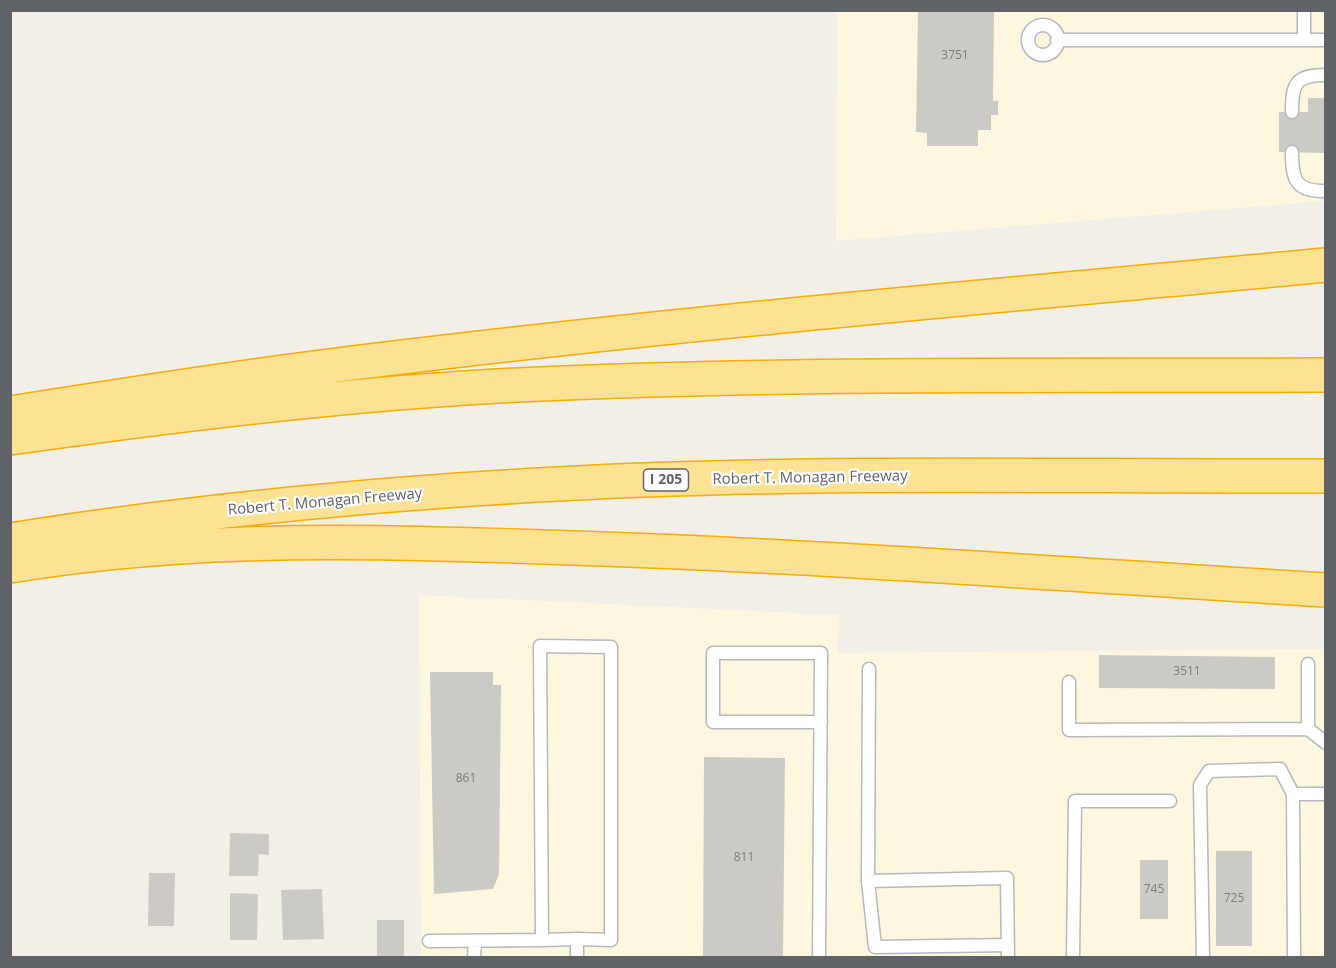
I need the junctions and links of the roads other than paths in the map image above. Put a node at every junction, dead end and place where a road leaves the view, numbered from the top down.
1 (1304, 10) edge
2 (1057, 40) dead end
3 (1304, 40) junction
4 (1326, 40) edge
5 (1326, 75) edge
6 (1292, 112) dead end
7 (1292, 152) dead end
8 (1326, 191) edge
9 (1326, 265) edge
10 (1326, 375) edge
11 (10, 413) edge
12 (10, 438) edge
13 (1326, 476) edge
14 (10, 540) edge
15 (10, 566) edge
16 (1326, 590) edge
17 (1308, 664) dead end
18 (869, 669) dead end
19 (1069, 682) dead end
20 (821, 722) junction
21 (1308, 729) junction
22 (1326, 743) edge
23 (1293, 794) junction
24 (1326, 794) edge
25 (1170, 801) dead end
26 (868, 881) junction
27 (577, 939) junction
28 (542, 940) junction
29 (429, 941) dead end
30 (475, 941) junction
31 (1008, 951) edge
32 (474, 957) edge
33 (577, 957) edge
34 (819, 957) edge
35 (1073, 957) edge
36 (1203, 957) edge
37 (1294, 957) edge

1 - 3 lane
2 - 3 lane
3 - 4 lane
5 - 6 lane
7 - 8 lane
9 - 11 highway
10 - 12 highway
13 - 14 highway, Robert T. Monagan Freeway / I 205
15 - 16 highway
17 - 21 lane
18 - 26 lane
19 - 21 lane
20 - 20 lane
20 - 34 lane
21 - 22 lane
23 - 24 lane
23 - 36 lane
23 - 37 lane
25 - 35 lane
26 - 31 lane
26 - 31 lane
27 - 28 lane
27 - 28 lane
27 - 33 lane
28 - 30 lane
29 - 30 lane
30 - 32 lane

